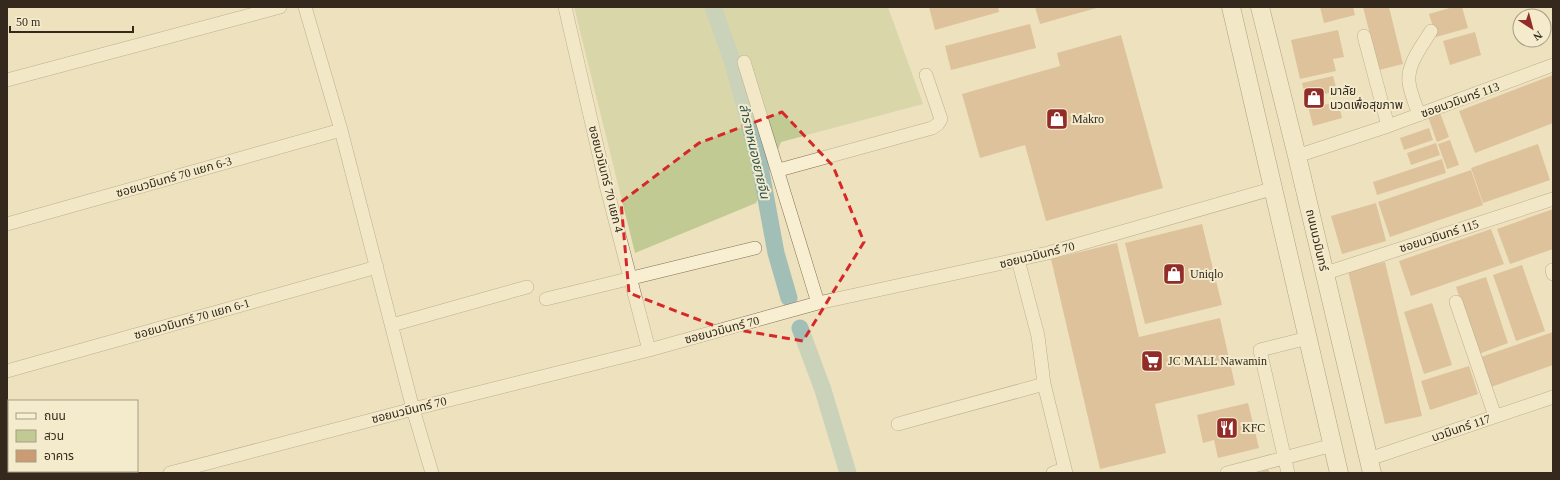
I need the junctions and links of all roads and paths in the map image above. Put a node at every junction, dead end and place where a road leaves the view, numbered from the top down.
1 (280, 7) edge
2 (305, 7) edge
3 (565, 7) edge
4 (1231, 7) edge
5 (1260, 7) edge
6 (1431, 32) dead end
7 (1364, 36) dead end
8 (744, 62) dead end
9 (1553, 65) edge
10 (926, 75) dead end
11 (7, 80) edge
12 (1419, 115) junction
13 (1388, 126) junction
14 (341, 130) junction
15 (1298, 156) junction
16 (779, 170) junction
17 (1274, 188) junction
18 (1553, 199) edge
19 (7, 224) edge
20 (755, 248) dead end
21 (1018, 260) junction
22 (377, 267) junction
23 (1326, 273) junction
24 (631, 279) junction
25 (527, 287) dead end
26 (546, 299) dead end
27 (1456, 302) dead end
28 (818, 303) junction
29 (392, 325) junction
30 (1308, 338) junction
31 (649, 350) junction
32 (7, 371) edge
33 (1044, 384) junction
34 (1553, 397) edge
35 (413, 409) junction
36 (1495, 416) junction
37 (898, 424) dead end
38 (1333, 445) junction
39 (1284, 457) junction
40 (1371, 466) edge
41 (1061, 472) edge
42 (170, 473) edge
43 (432, 473) edge
44 (1227, 473) edge
45 (1288, 473) edge
46 (1339, 473) edge

1 - 11 street
2 - 14 street
3 - 24 street, ซอยนวมินทร์ 70 แยก 4
4 - 17 main road
5 - 15 main road, ถนนนวมินทร์
6 - 12 street
7 - 13 street
8 - 16 street
9 - 12 street, ซอยนวมินทร์ 113
10 - 16 street
12 - 13 street, ซอยนวมินทร์ 113
13 - 15 street, ซอยนวมินทร์ 113
14 - 19 street, ซอยนวมินทร์ 70 แยก 6-3
14 - 22 street
15 - 23 main road, ถนนนวมินทร์
16 - 28 street
17 - 21 street, ซอยนวมินทร์ 70
17 - 30 main road
18 - 23 street, ซอยนวมินทร์ 115
20 - 24 street
21 - 28 street, ซอยนวมินทร์ 70
21 - 33 street
22 - 29 street
22 - 32 street, ซอยนวมินทร์ 70 แยก 6-1
23 - 40 main road, ถนนนวมินทร์
24 - 26 street
24 - 31 street, ซอยนวมินทร์ 70 แยก 4
25 - 29 street
27 - 36 street
28 - 31 street, ซอยนวมินทร์ 70
29 - 35 street
30 - 38 main road
30 - 39 street
31 - 35 street, ซอยนวมินทร์ 70
33 - 37 street
33 - 41 street
34 - 36 street, นวมินทร์ 117
35 - 42 street, ซอยนวมินทร์ 70
35 - 43 street
36 - 40 street, นวมินทร์ 117
38 - 39 street
38 - 46 main road
39 - 44 street
39 - 45 street

